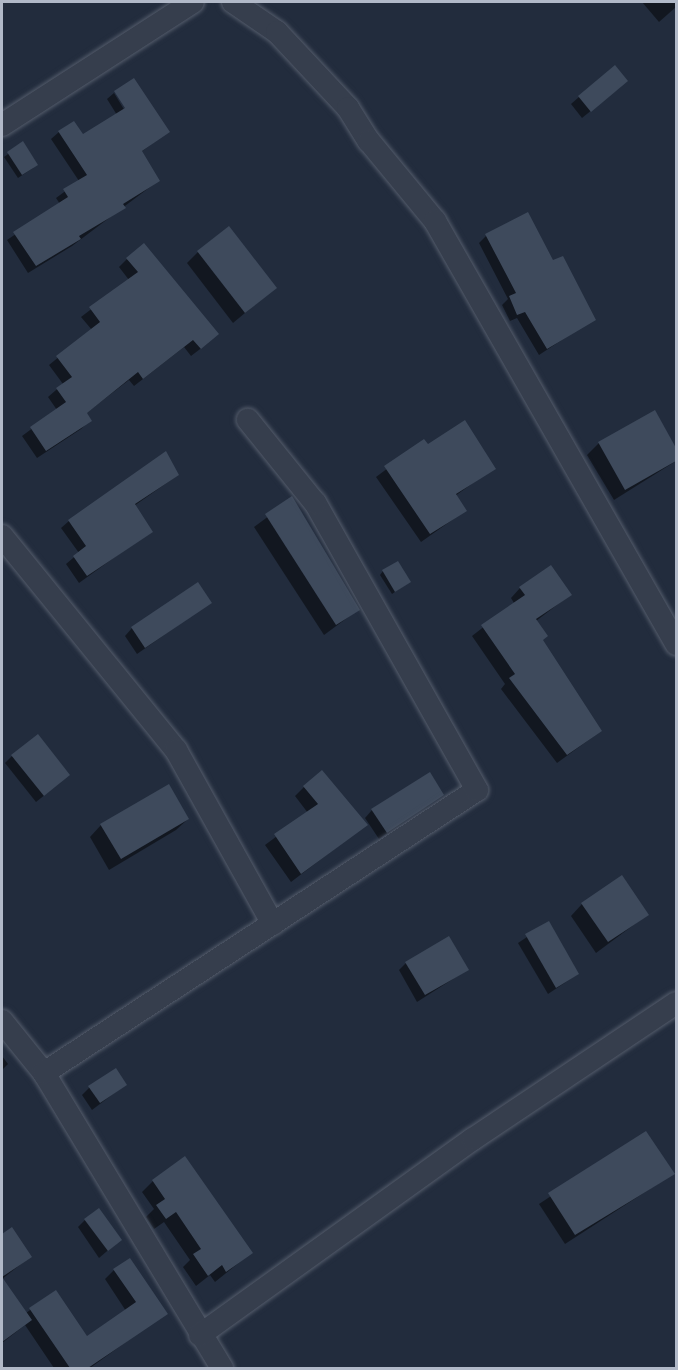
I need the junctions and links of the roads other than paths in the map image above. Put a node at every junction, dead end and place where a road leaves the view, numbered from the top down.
1 (194, 2) edge
2 (233, 2) edge
3 (2, 125) edge
4 (248, 420) dead end
5 (2, 536) edge
6 (676, 644) edge
7 (273, 924) junction
8 (676, 1004) edge
9 (2, 1022) edge
10 (44, 1073) junction
11 (200, 1335) junction
12 (222, 1368) edge

1 - 3 street
2 - 6 street
4 - 7 street
5 - 7 street
7 - 10 street
8 - 11 street
9 - 10 street
10 - 11 street
11 - 12 street

